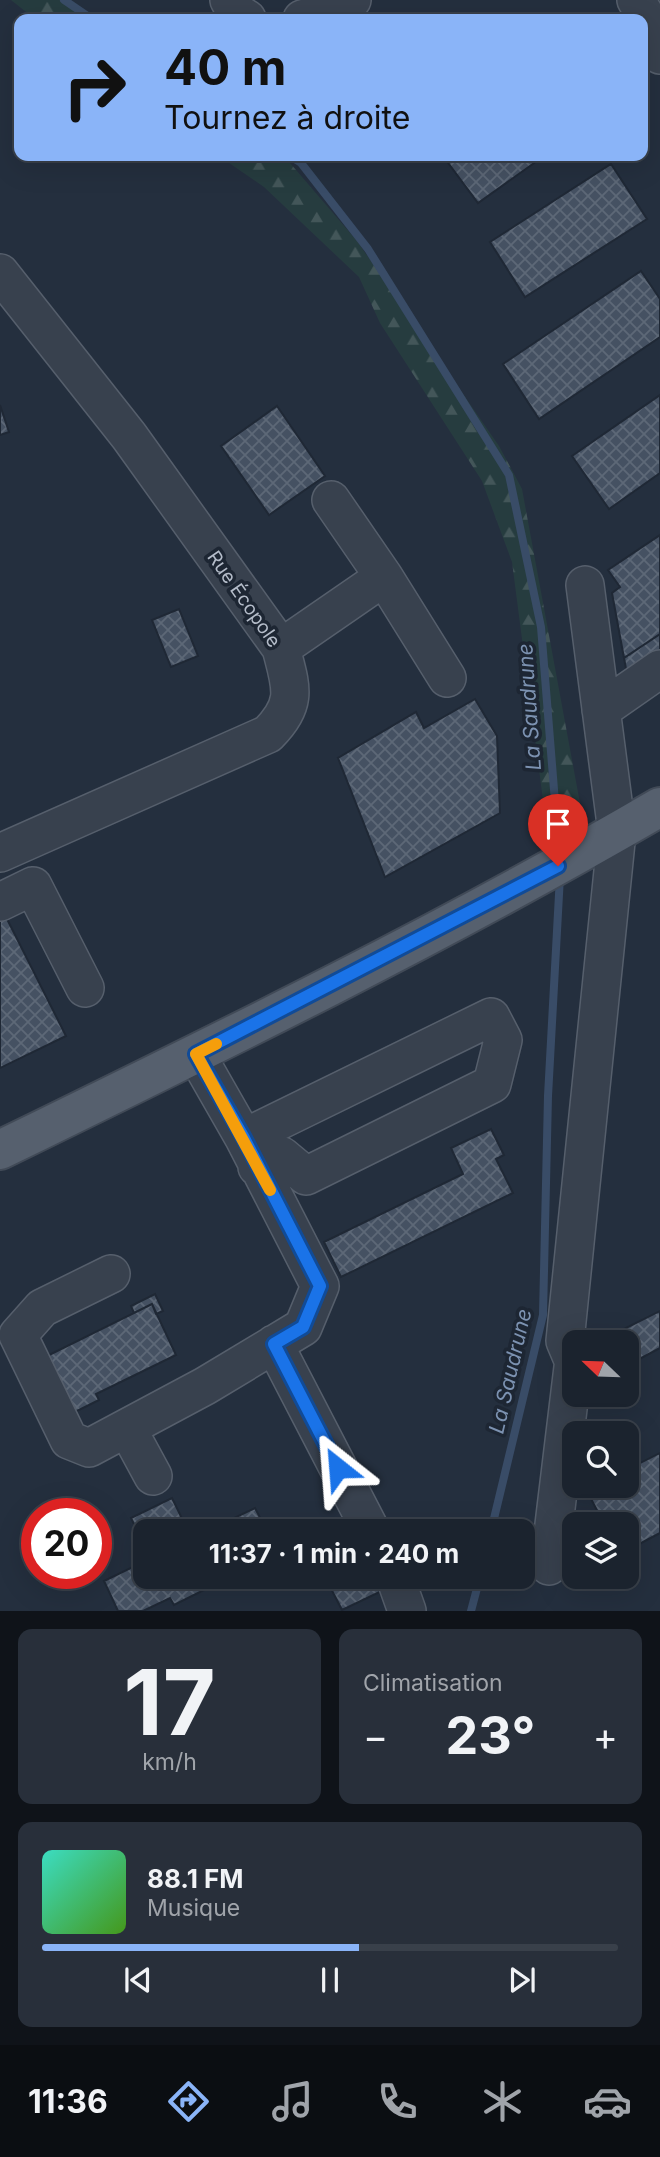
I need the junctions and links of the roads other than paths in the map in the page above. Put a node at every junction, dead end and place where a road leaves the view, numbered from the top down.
1 (229, 0) edge
2 (352, 0) edge
3 (648, 10) edge
4 (240, 14) edge
5 (319, 14) edge
6 (660, 55) edge
7 (0, 273) edge
8 (331, 500) dead end
9 (384, 577) junction
10 (585, 585) dead end
11 (281, 648) junction
12 (660, 669) edge
13 (447, 677) dead end
14 (601, 709) junction
15 (639, 819) edge
16 (1, 852) edge
17 (11, 897) edge
18 (85, 988) dead end
19 (196, 1054) junction
20 (263, 1147) junction
21 (0, 1150) edge
22 (111, 1274) dead end
23 (567, 1330) edge
24 (584, 1330) edge
25 (274, 1344) junction
26 (568, 1407) edge
27 (127, 1428) junction
28 (153, 1476) dead end
29 (364, 1519) edge
30 (549, 1566) dead end
31 (399, 1589) edge
32 (407, 1611) edge

1 - 4 street
2 - 5 street
3 - 6 street
7 - 11 street, Rue Écopole
8 - 9 street
9 - 11 street
9 - 13 street
10 - 14 street
11 - 16 street, Rue Écopole
12 - 14 street
14 - 15 street
15 - 19 main road
15 - 23 street
15 - 24 street
16 - 17 street
17 - 18 street
19 - 20 street
19 - 21 main road
20 - 20 street
20 - 25 street
22 - 27 street
25 - 27 street
25 - 29 street
26 - 30 street
27 - 28 street
31 - 32 street

